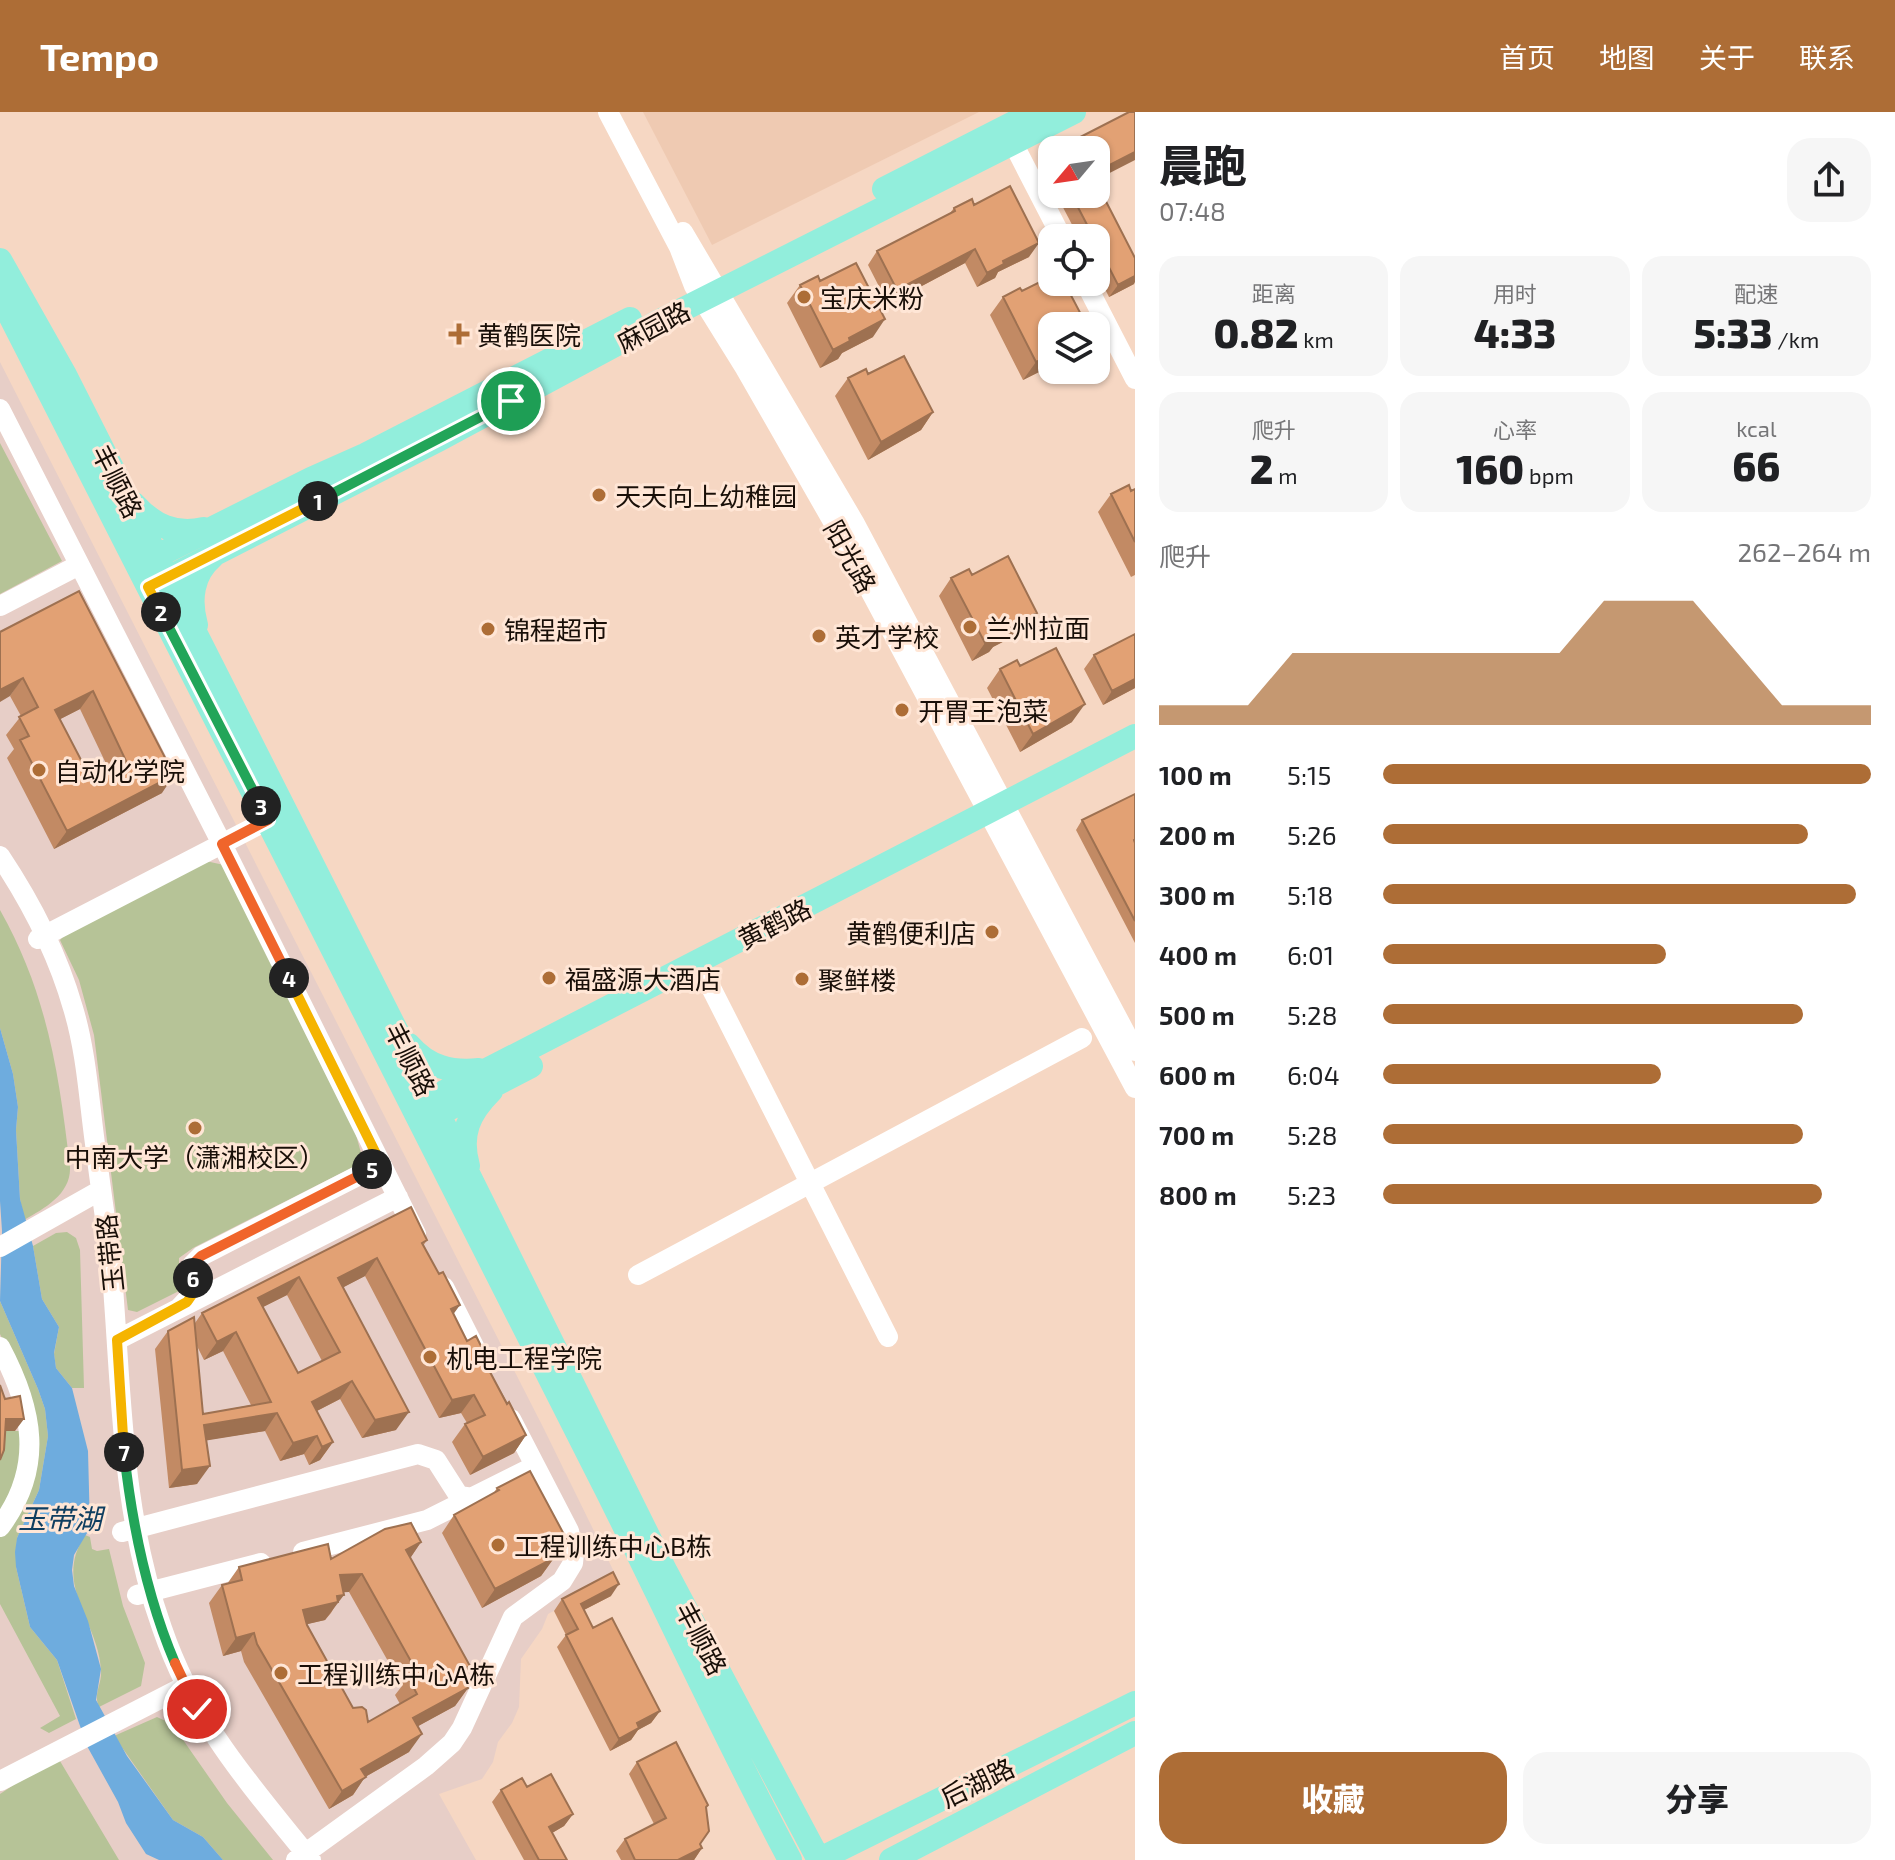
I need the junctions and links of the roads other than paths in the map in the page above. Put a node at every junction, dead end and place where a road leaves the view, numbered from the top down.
1 (608, 112) edge
2 (618, 112) edge
3 (1035, 112) edge
4 (1074, 112) edge
5 (1013, 143) junction
6 (1055, 224) edge
7 (0, 260) edge
8 (707, 289) junction
9 (0, 296) edge
10 (1092, 296) edge
11 (1135, 379) edge
12 (0, 409) edge
13 (122, 490) junction
14 (223, 523) junction
15 (218, 552) junction
16 (146, 561) junction
17 (79, 565) junction
18 (158, 583) junction
19 (0, 606) edge
20 (206, 654) junction
21 (1135, 736) edge
22 (1135, 754) edge
23 (1000, 815) junction
24 (268, 820) junction
25 (222, 844) junction
26 (0, 856) edge
27 (0, 880) edge
28 (40, 937) junction
29 (702, 969) junction
30 (395, 1027) junction
31 (1082, 1038) dead end
32 (1135, 1051) edge
33 (511, 1067) junction
34 (1135, 1088) edge
35 (425, 1111) junction
36 (381, 1164) junction
37 (809, 1184) junction
38 (476, 1191) junction
39 (96, 1194) junction
40 (398, 1197) junction
41 (0, 1247) edge
42 (638, 1275) dead end
43 (193, 1279) junction
44 (216, 1289) junction
45 (180, 1307) junction
46 (888, 1337) dead end
47 (117, 1340) junction
48 (0, 1347) edge
49 (535, 1466) junction
50 (451, 1487) junction
51 (473, 1498) junction
52 (440, 1515) junction
53 (0, 1527) edge
54 (128, 1530) junction
55 (144, 1594) junction
56 (178, 1685) junction
57 (1135, 1703) edge
58 (1135, 1733) edge
59 (75, 1738) junction
60 (0, 1773) edge
61 (0, 1781) edge
62 (301, 1858) edge
63 (790, 1860) edge
64 (818, 1860) edge
65 (891, 1860) edge

1 - 8 street, 阳光路
2 - 8 street, 阳光路
3 - 8 main road
4 - 5 main road, 麻园路
5 - 6 street
5 - 8 main road, 麻园路
7 - 13 main road, 丰顺路
8 - 14 main road
8 - 15 main road, 麻园路
8 - 23 street, 阳光路
9 - 16 main road
10 - 11 street
12 - 17 street
13 - 14 main road
13 - 16 main road, 丰顺路
14 - 16 main road
15 - 18 main road, 麻园路
15 - 20 main road
16 - 18 main road, 丰顺路
17 - 19 street
17 - 25 street
18 - 20 main road, 丰顺路
18 - 24 main road
20 - 30 main road, 丰顺路
21 - 23 main road, 黄鹤路
22 - 23 main road
23 - 29 main road, 黄鹤路
23 - 32 street, 阳光路
23 - 34 street, 阳光路
24 - 25 street
24 - 35 main road
25 - 28 street
25 - 36 street
26 - 28 street, 玉带路
27 - 28 street
28 - 39 street, 玉带路
29 - 33 main road, 黄鹤路
29 - 37 street
30 - 33 main road
30 - 35 main road, 丰顺路
31 - 37 street
33 - 35 main road, 黄鹤路
33 - 38 main road
35 - 38 main road, 丰顺路
35 - 63 main road
36 - 40 street
36 - 43 street
37 - 42 street
37 - 46 street
38 - 64 main road, 丰顺路
39 - 41 street
39 - 47 street, 玉带路
39 - 54 street
40 - 44 street
40 - 49 street
43 - 44 street
43 - 45 street
44 - 45 street
45 - 47 street
47 - 54 street, 玉带路
48 - 53 street
49 - 51 street
49 - 62 street
50 - 51 street
50 - 52 street
50 - 54 street
51 - 52 street
52 - 55 street
54 - 55 street, 玉带路
55 - 56 street, 玉带路
56 - 59 street
56 - 62 street, 玉带路
57 - 64 main road, 后湖路
58 - 65 main road
59 - 60 street
59 - 61 street

